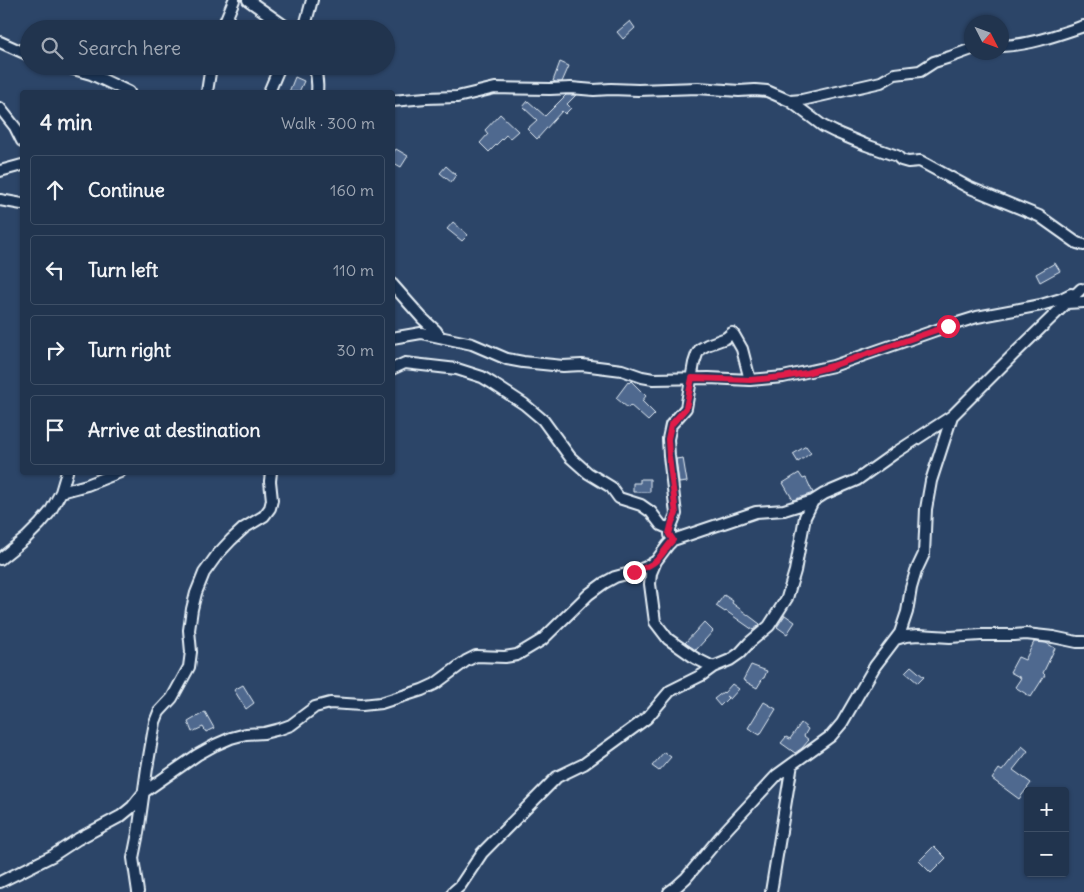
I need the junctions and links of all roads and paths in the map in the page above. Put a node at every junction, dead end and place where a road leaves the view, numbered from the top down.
1 (234, 0) edge
2 (248, 0) edge
3 (312, 0) edge
4 (226, 20) edge
5 (276, 20) edge
6 (307, 20) edge
7 (1084, 26) edge
8 (0, 42) edge
9 (1009, 45) edge
10 (20, 51) edge
11 (964, 52) edge
12 (93, 75) edge
13 (210, 75) edge
14 (276, 75) edge
15 (316, 75) edge
16 (125, 90) edge
17 (207, 90) edge
18 (270, 90) edge
19 (317, 90) edge
20 (790, 100) junction
21 (395, 101) edge
22 (0, 108) edge
23 (20, 137) edge
24 (20, 166) edge
25 (0, 171) edge
26 (0, 200) edge
27 (20, 204) edge
28 (1084, 245) edge
29 (395, 287) edge
30 (1082, 287) edge
31 (1084, 302) edge
32 (1066, 303) junction
33 (395, 337) edge
34 (440, 337) junction
35 (395, 368) edge
36 (692, 378) junction
37 (750, 380) junction
38 (952, 416) junction
39 (66, 475) edge
40 (112, 475) edge
41 (271, 475) edge
42 (61, 492) junction
43 (813, 501) junction
44 (670, 529) junction
45 (673, 540) junction
46 (0, 559) edge
47 (656, 561) junction
48 (896, 639) junction
49 (1084, 642) edge
50 (713, 667) junction
51 (792, 764) junction
52 (144, 792) junction
53 (0, 882) edge
54 (138, 892) edge
55 (453, 892) edge
56 (668, 892) edge
57 (771, 892) edge

1 - 4 street
2 - 5 street
3 - 6 street
7 - 9 street
8 - 10 street
11 - 20 street
12 - 16 street
13 - 17 street
14 - 18 street
15 - 19 street
20 - 21 street
20 - 28 street
22 - 23 street
24 - 25 street
26 - 27 street
29 - 34 street
30 - 32 street
30 - 37 street
31 - 32 street
32 - 38 street
33 - 34 street
34 - 36 street
35 - 44 street
36 - 37 street
36 - 37 street
36 - 44 street
38 - 43 street
38 - 48 street
39 - 42 street
40 - 42 street
41 - 52 street
42 - 46 street
43 - 45 street
43 - 50 street
44 - 45 street
45 - 47 street
47 - 50 street
47 - 52 street
48 - 49 street
48 - 51 street
50 - 55 street
51 - 56 street
51 - 57 street
52 - 53 street
52 - 54 street

